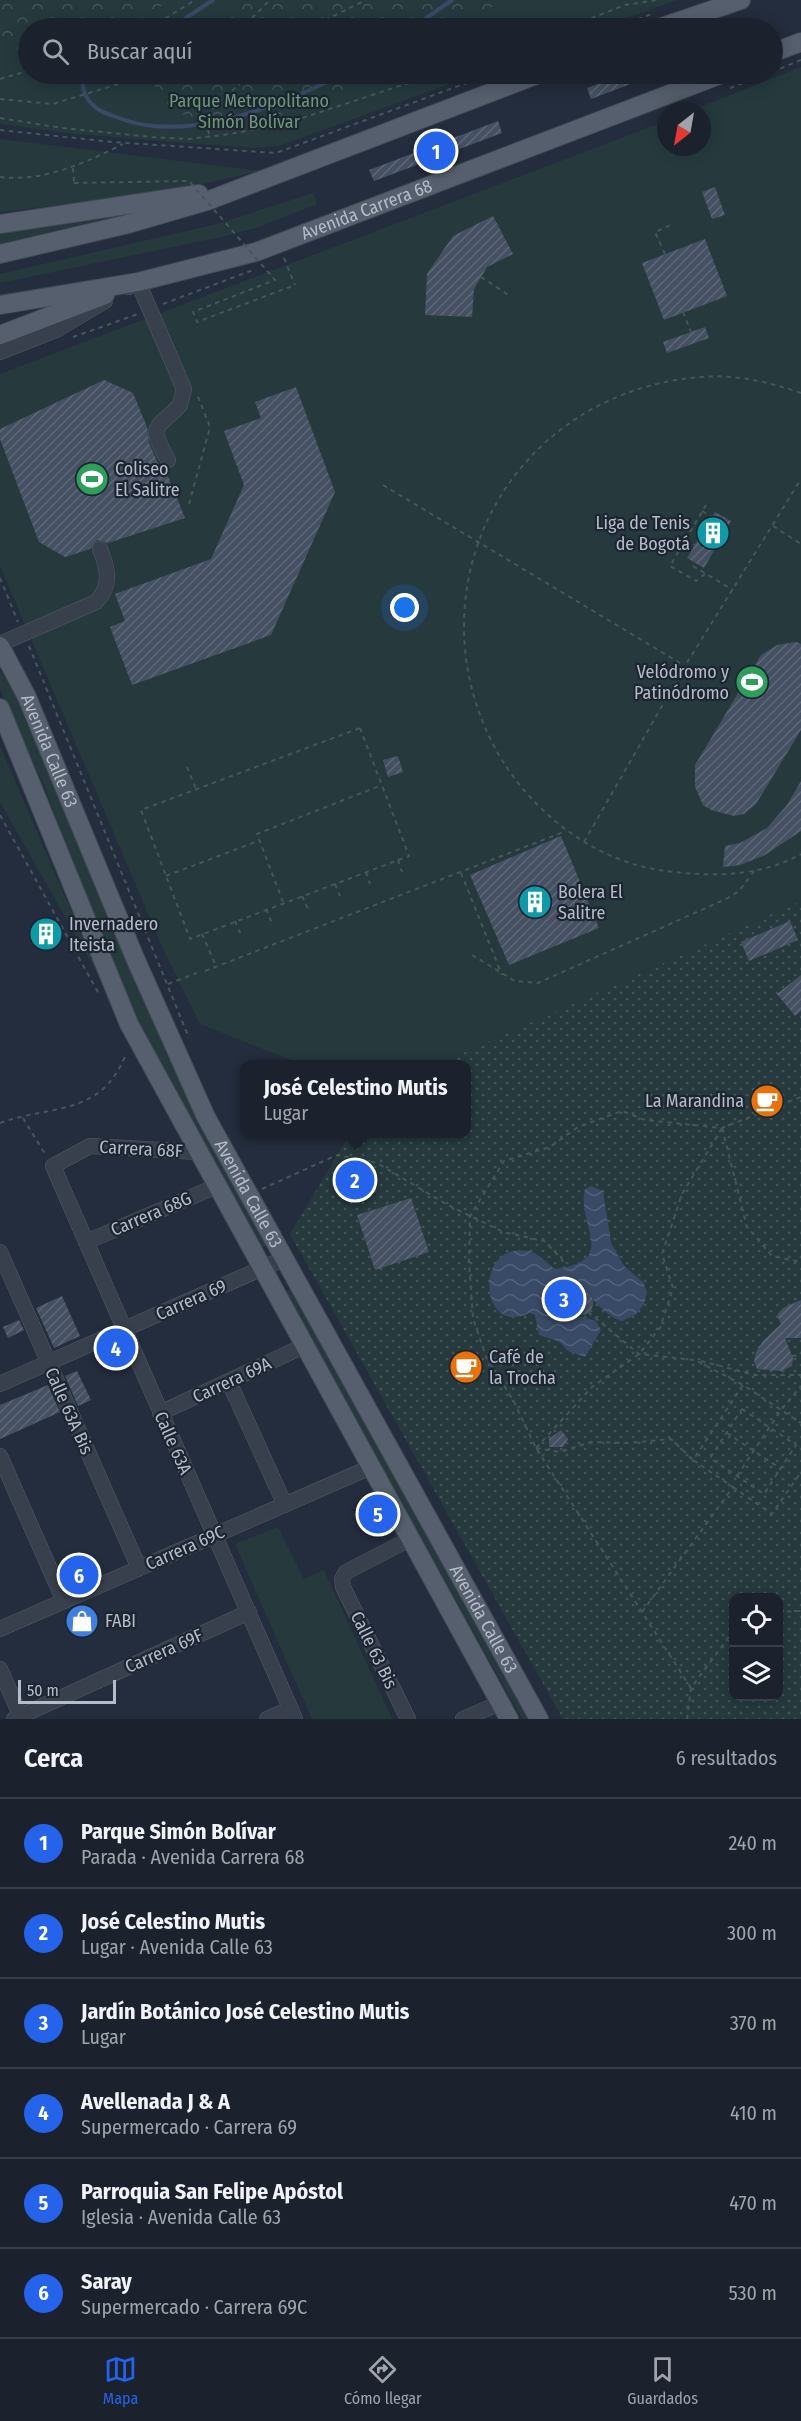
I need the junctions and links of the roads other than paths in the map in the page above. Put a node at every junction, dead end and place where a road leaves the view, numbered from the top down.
1 (741, 0) edge
2 (688, 18) edge
3 (801, 42) edge
4 (783, 49) edge
5 (513, 84) edge
6 (696, 84) edge
7 (242, 188) junction
8 (0, 224) edge
9 (0, 254) edge
10 (138, 282) junction
11 (0, 305) edge
12 (0, 335) edge
13 (0, 352) edge
14 (168, 460) dead end
15 (100, 549) dead end
16 (0, 645) edge
17 (0, 708) edge
18 (198, 1152) junction
19 (53, 1166) joint
20 (217, 1186) junction
21 (86, 1242) junction
22 (0, 1252) edge
23 (283, 1259) junction
24 (262, 1269) junction
25 (123, 1330) junction
26 (304, 1346) junction
27 (47, 1364) junction
28 (229, 1382) junction
29 (0, 1384) edge
30 (160, 1413) junction
31 (0, 1456) edge
32 (371, 1467) junction
33 (285, 1505) junction
34 (215, 1536) junction
35 (410, 1539) junction
36 (139, 1568) junction
37 (64, 1601) junction
38 (249, 1612) junction
39 (0, 1629) edge
40 (0, 1669) edge
41 (500, 1703) junction
42 (293, 1714) edge
43 (19, 1718) edge
44 (267, 1719) edge
45 (408, 1719) edge
46 (464, 1719) edge
47 (509, 1719) edge
48 (539, 1719) edge

1 - 2 main road
3 - 4 main road
5 - 7 main road
6 - 10 main road, Avenida Carrera 68
7 - 8 main road
7 - 9 main road
10 - 11 main road, Avenida Carrera 68
10 - 12 main road
10 - 13 street
10 - 14 street
15 - 16 street
16 - 23 main road, Avenida Calle 63
17 - 18 main road, Avenida Calle 63
18 - 19 street, Carrera 68F
18 - 20 main road, Avenida Calle 63
19 - 21 street, Calle 63A
20 - 21 street, Carrera 68G
20 - 24 main road, Avenida Calle 63
21 - 25 street, Calle 63A
22 - 27 street, Calle 63A Bis
23 - 24 street, Carrera 69
23 - 48 main road, Avenida Calle 63
24 - 25 street, Carrera 69
24 - 26 main road, Avenida Calle 63
25 - 27 street, Carrera 69
25 - 30 street, Calle 63A
26 - 28 street, Carrera 69A
26 - 32 main road, Avenida Calle 63
27 - 29 street, Carrera 69
27 - 36 street, Calle 63A Bis
28 - 30 street, Carrera 69A
28 - 33 street
30 - 34 street, Calle 63A
31 - 37 street
32 - 33 street, Carrera 69C
32 - 35 main road, Avenida Calle 63
33 - 34 street, Carrera 69C
34 - 36 street, Carrera 69C
34 - 38 street, Calle 63A
35 - 41 main road, Avenida Calle 63
35 - 45 street, Calle 63 Bis
36 - 37 street, Carrera 69C
37 - 39 street, Carrera 69C
38 - 42 street, Calle 63A
38 - 43 street, Carrera 69F
40 - 43 street
41 - 46 street
41 - 47 main road, Avenida Calle 63
42 - 44 street

